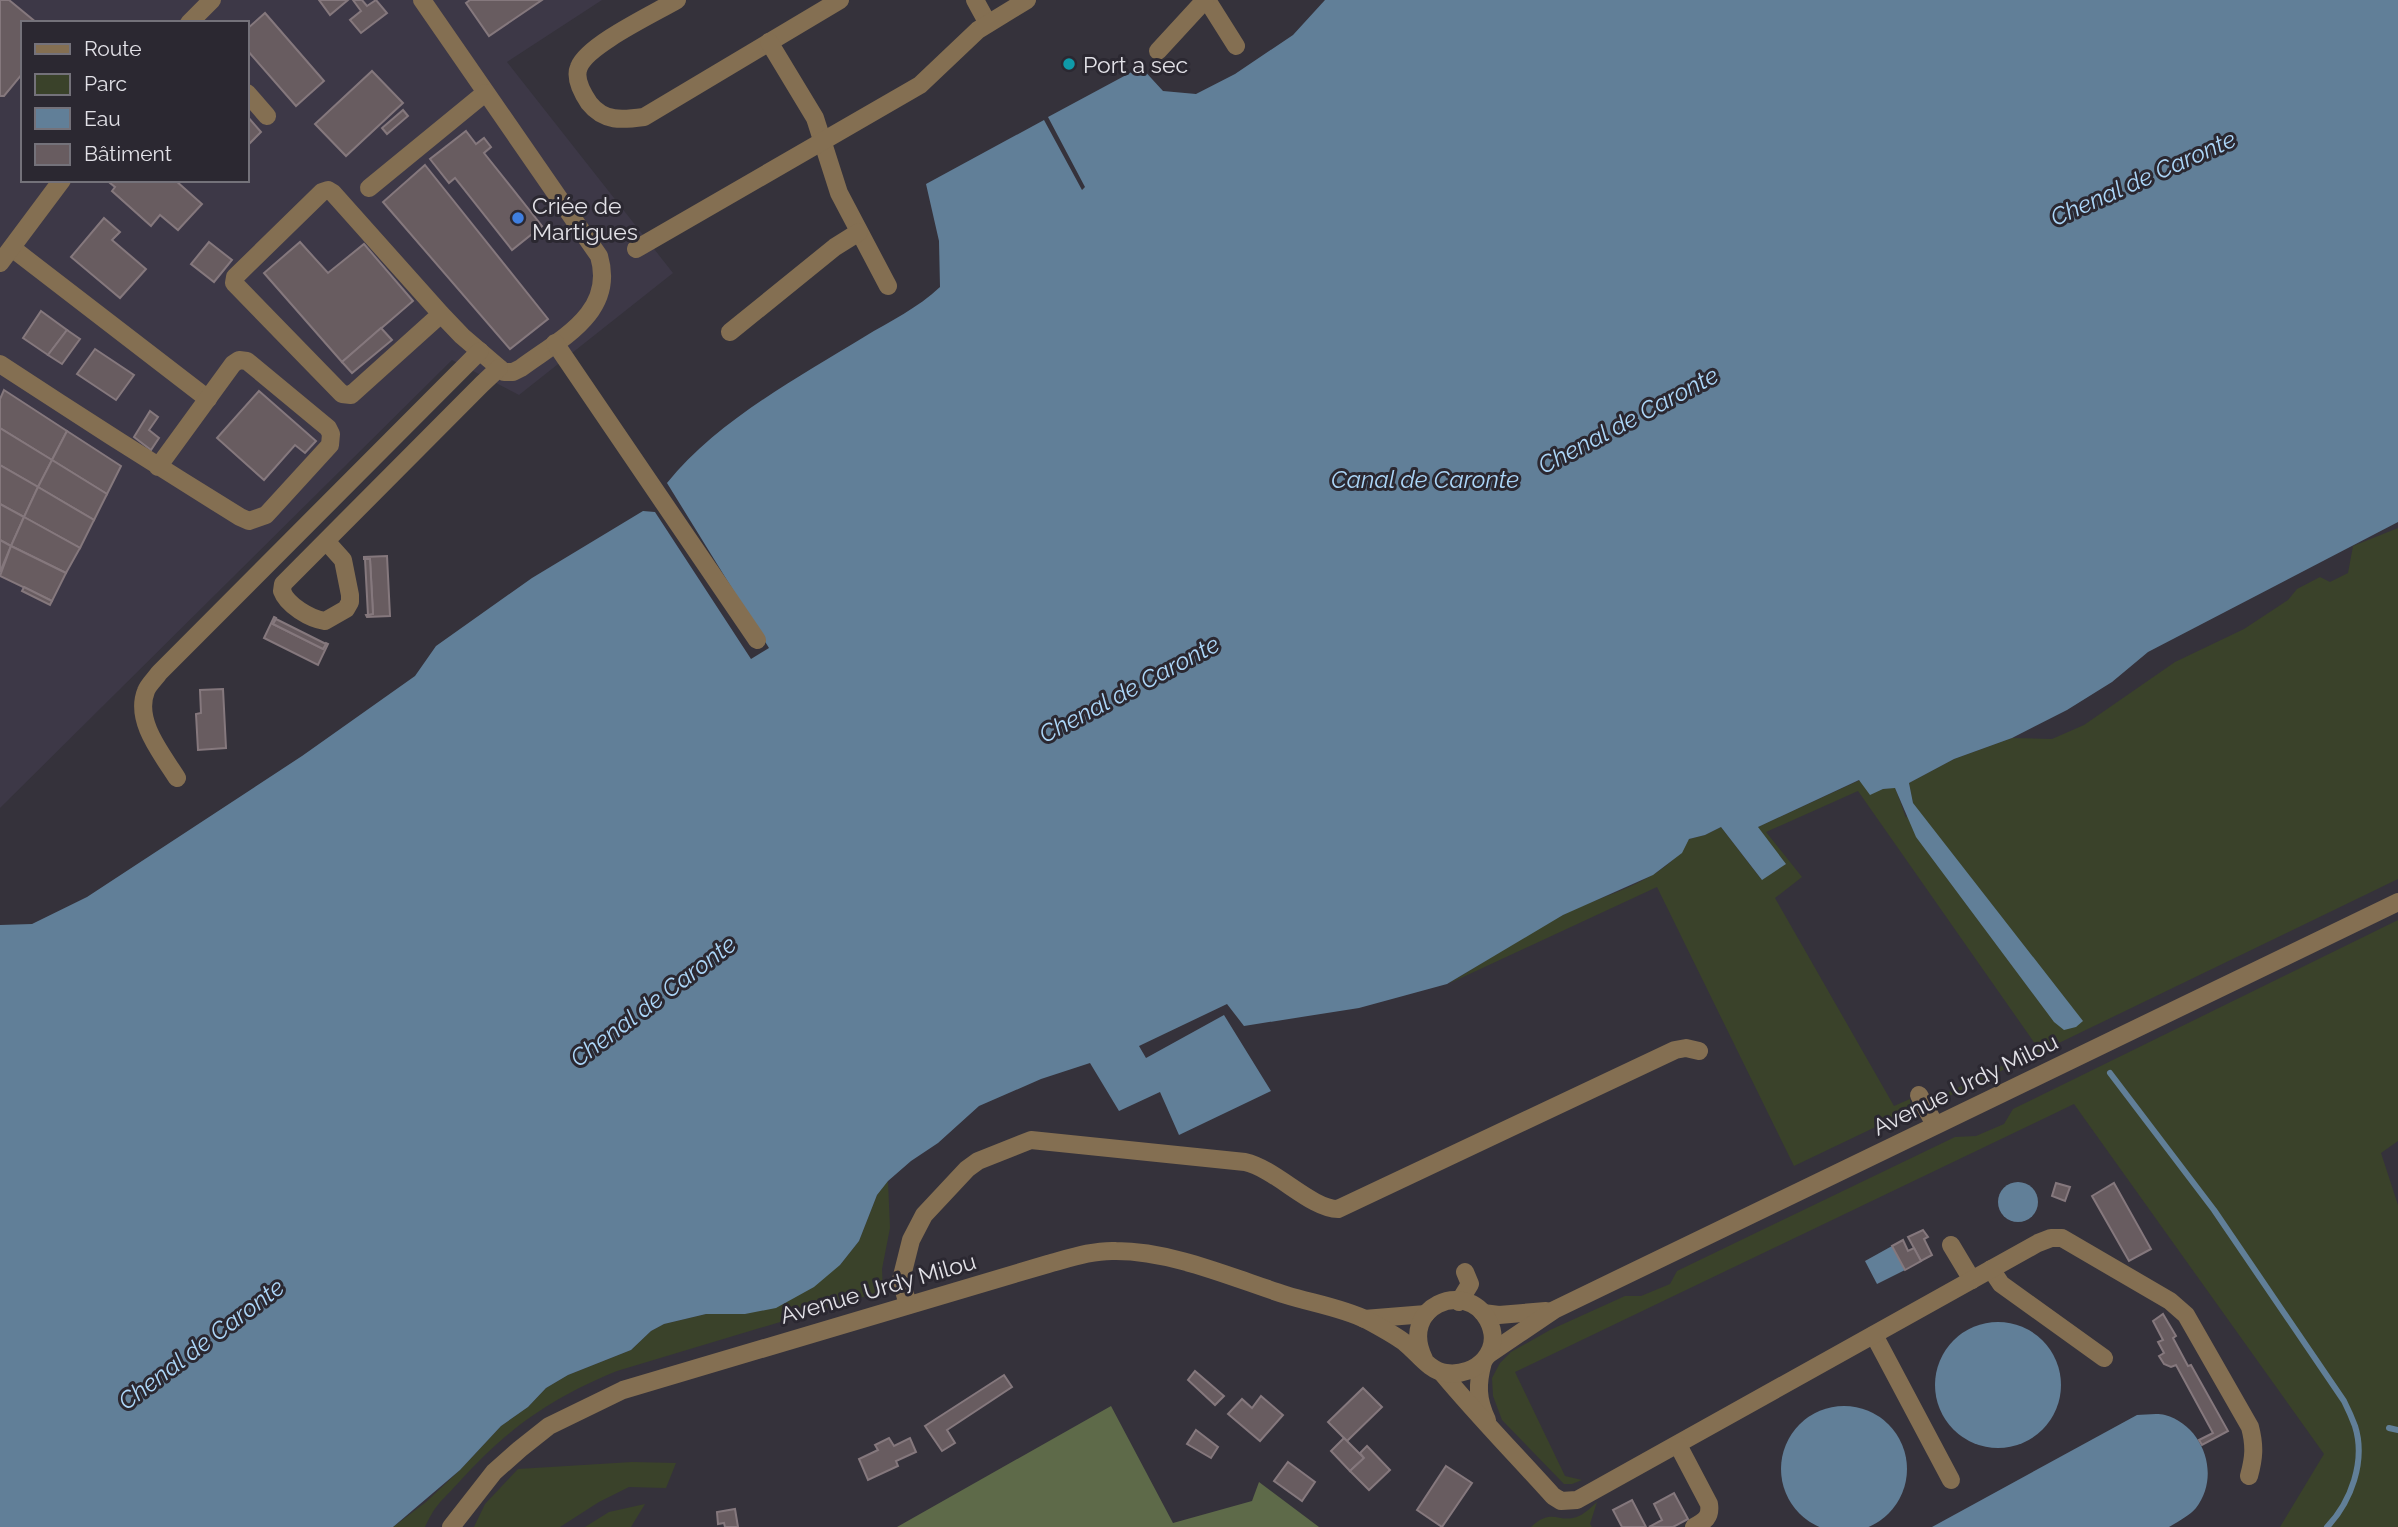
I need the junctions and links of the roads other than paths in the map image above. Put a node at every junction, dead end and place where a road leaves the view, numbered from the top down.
1 (212, 0) edge
2 (422, 0) edge
3 (677, 0) edge
4 (840, 0) edge
5 (975, 0) edge
6 (1027, 0) edge
7 (1206, 0) edge
8 (191, 21) edge
9 (988, 22) junction
10 (769, 42) junction
11 (1236, 47) dead end
12 (1158, 51) dead end
13 (485, 93) junction
14 (248, 94) edge
15 (267, 116) dead end
16 (822, 140) junction
17 (61, 182) edge
18 (369, 188) dead end
19 (859, 232) junction
20 (12, 248) junction
21 (636, 249) dead end
22 (0, 263) edge
23 (888, 286) dead end
24 (441, 314) junction
25 (730, 332) dead end
26 (555, 343) junction
27 (480, 352) junction
28 (0, 364) edge
29 (499, 368) junction
30 (208, 399) junction
31 (158, 467) junction
32 (326, 541) junction
33 (757, 640) dead end
34 (177, 778) dead end
35 (2398, 902) edge
36 (1699, 1051) dead end
37 (1919, 1095) dead end
38 (1935, 1125) junction
39 (1951, 1245) dead end
40 (1991, 1269) junction
41 (1465, 1272) dead end
42 (1972, 1280) junction
43 (1459, 1301) junction
44 (908, 1305) junction
45 (1554, 1310) junction
46 (1483, 1313) junction
47 (1426, 1314) junction
48 (1364, 1319) junction
49 (1874, 1335) junction
50 (1486, 1358) junction
51 (2104, 1358) dead end
52 (1424, 1359) junction
53 (1442, 1373) junction
54 (1491, 1426) junction
55 (1678, 1445) junction
56 (2249, 1476) dead end
57 (1951, 1480) dead end
58 (451, 1527) edge
59 (1694, 1527) edge

1 - 8 street
2 - 13 street
3 - 10 street
4 - 10 street
5 - 9 street
6 - 9 street
7 - 11 street
7 - 12 street
9 - 16 street
10 - 16 street
13 - 18 street
13 - 26 street
14 - 15 street
16 - 19 street
16 - 21 street
17 - 20 street
19 - 23 street
19 - 25 street
20 - 22 street
20 - 30 street
24 - 24 street
24 - 27 street
26 - 29 street
26 - 33 street
27 - 29 street
27 - 34 street
28 - 31 street
29 - 32 street
30 - 31 street
30 - 31 street
32 - 32 street
35 - 38 street, Avenue Urdy Milou
36 - 44 street
37 - 38 street
38 - 45 street, Avenue Urdy Milou
39 - 42 street
40 - 42 street
40 - 51 street
40 - 56 street
41 - 43 street
42 - 49 street
43 - 46 street
43 - 47 street
44 - 48 street, Avenue Urdy Milou
44 - 58 street, Avenue Urdy Milou
45 - 46 street, Avenue Urdy Milou
45 - 50 street, Avenue Urdy Milou
46 - 50 street
47 - 48 street, Avenue Urdy Milou
47 - 52 street
48 - 52 street, Avenue Urdy Milou
49 - 55 street
49 - 57 street
50 - 53 street
50 - 54 street
52 - 53 street
53 - 54 street
54 - 55 street
55 - 59 street

